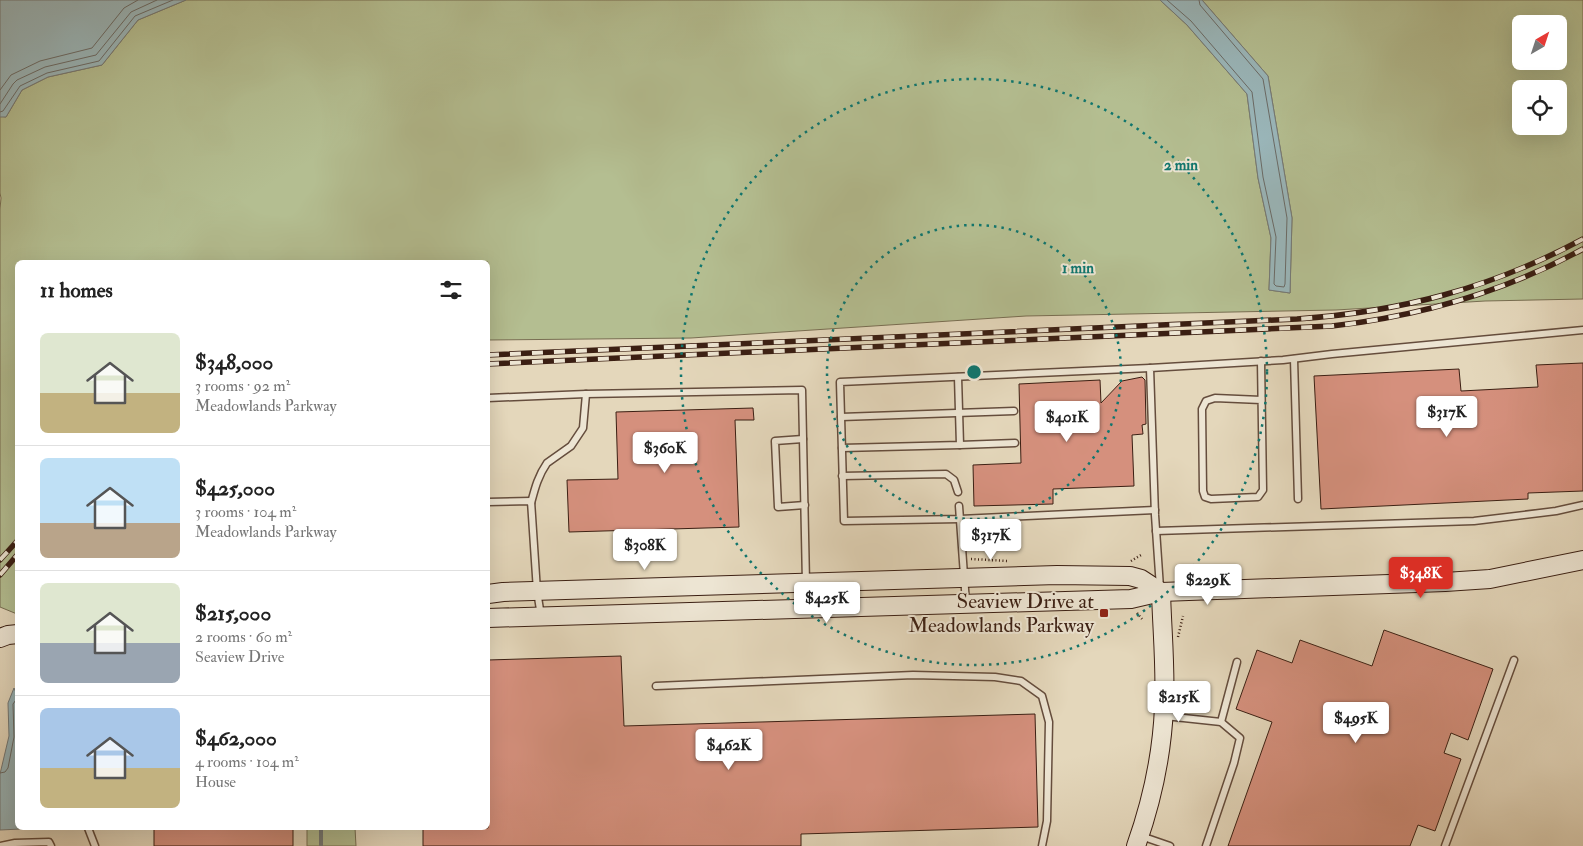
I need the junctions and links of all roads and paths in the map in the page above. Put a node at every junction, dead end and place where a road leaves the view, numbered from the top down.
1 (1583, 330) edge
2 (1294, 358) junction
3 (1261, 361) junction
4 (1150, 368) junction
5 (958, 377) junction
6 (586, 394) junction
7 (490, 398) edge
8 (1261, 400) junction
9 (1014, 411) dead end
10 (958, 412) junction
11 (841, 417) junction
12 (803, 439) junction
13 (1015, 443) dead end
14 (960, 445) junction
15 (842, 448) junction
16 (842, 476) junction
17 (958, 492) dead end
18 (1298, 500) dead end
19 (490, 502) edge
20 (531, 503) junction
21 (805, 505) junction
22 (1583, 505) edge
23 (959, 506) dead end
24 (1155, 510) junction
25 (960, 519) junction
26 (1156, 531) junction
27 (1141, 555) dead end
28 (1135, 559) dead end
29 (1583, 560) edge
30 (965, 578) junction
31 (806, 583) junction
32 (537, 591) junction
33 (1160, 592) junction
34 (490, 594) edge
35 (966, 604) junction
36 (809, 609) junction
37 (1137, 612) dead end
38 (1183, 616) dead end
39 (541, 617) junction
40 (490, 618) edge
41 (1142, 619) dead end
42 (15, 634) edge
43 (0, 638) edge
44 (1178, 638) dead end
45 (1514, 660) dead end
46 (1237, 662) dead end
47 (1179, 676) dead end
48 (656, 686) dead end
49 (1198, 711) dead end
50 (1164, 716) junction
51 (1221, 722) junction
52 (89, 830) edge
53 (1138, 841) edge
54 (0, 846) edge
55 (51, 846) edge
56 (95, 846) edge
57 (1042, 846) edge
58 (1170, 846) edge
59 (1206, 846) edge
60 (1445, 846) edge

1 - 2 lane
2 - 3 lane
2 - 18 lane
3 - 4 lane
3 - 8 lane
4 - 5 lane
4 - 24 lane
5 - 10 lane
5 - 11 lane
6 - 7 lane
6 - 12 lane
6 - 20 lane
8 - 8 lane
9 - 10 lane
10 - 11 lane
10 - 14 lane
11 - 15 lane
12 - 21 lane
12 - 21 lane
13 - 14 lane
14 - 15 lane
15 - 16 lane
16 - 17 lane
16 - 25 lane
19 - 20 lane
20 - 32 lane
21 - 31 lane
22 - 26 lane
23 - 25 lane
24 - 25 lane
24 - 26 lane
25 - 30 lane
26 - 33 lane
27 - 28 path
29 - 33 street
30 - 31 street
30 - 33 street
30 - 35 lane
31 - 32 street
31 - 36 lane
32 - 34 street
32 - 39 lane
33 - 35 street
33 - 50 street
35 - 36 street
36 - 39 street
37 - 41 path
38 - 44 path
39 - 40 street
42 - 43 street
45 - 60 lane
46 - 51 lane
47 - 49 path
48 - 57 lane
50 - 51 lane
50 - 53 street
51 - 59 lane
52 - 56 lane
53 - 58 lane
54 - 55 lane

